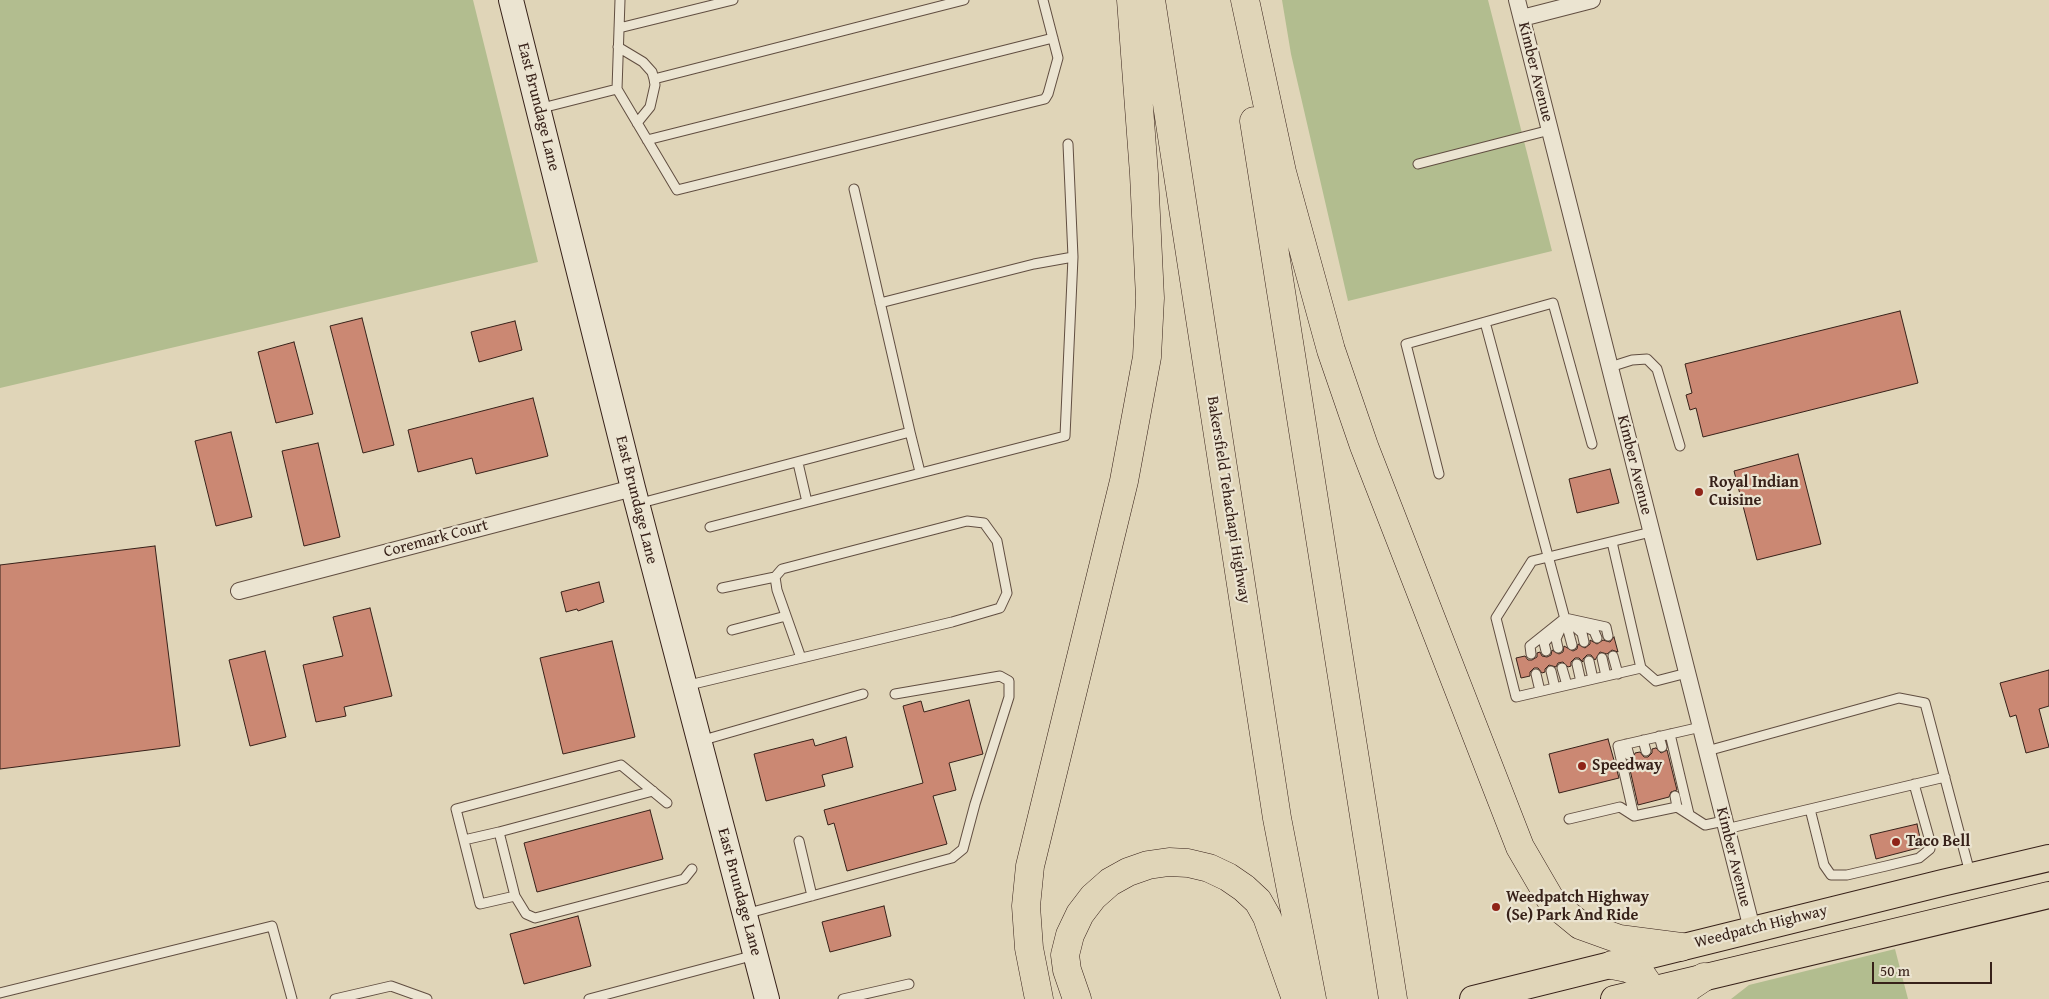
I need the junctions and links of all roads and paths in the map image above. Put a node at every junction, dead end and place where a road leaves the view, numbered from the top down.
1 (511, 0) edge
2 (620, 0) edge
3 (733, 0) edge
4 (964, 0) edge
5 (1043, 0) edge
6 (1131, 0) edge
7 (1151, 0) edge
8 (1235, 0) edge
9 (1246, 0) edge
10 (1517, 0) edge
11 (1592, 0) edge
12 (1522, 18) junction
13 (619, 28) junction
14 (1053, 38) junction
15 (618, 48) junction
16 (654, 79) junction
17 (617, 89) junction
18 (538, 109) junction
19 (637, 123) junction
20 (1550, 130) junction
21 (647, 140) junction
22 (1068, 144) dead end
23 (1418, 164) dead end
24 (854, 189) dead end
25 (1073, 257) junction
26 (880, 304) junction
27 (1485, 322) junction
28 (1610, 366) junction
29 (910, 432) junction
30 (1592, 444) dead end
31 (1680, 446) dead end
32 (798, 463) junction
33 (920, 472) junction
34 (1440, 474) dead end
35 (635, 496) junction
36 (807, 502) junction
37 (710, 527) dead end
38 (1651, 532) junction
39 (1612, 542) junction
40 (1548, 557) junction
41 (775, 577) junction
42 (722, 588) dead end
43 (239, 591) dead end
44 (786, 616) junction
45 (1565, 618) junction
46 (732, 630) dead end
47 (1608, 636) dead end
48 (1596, 638) dead end
49 (1584, 642) dead end
50 (1572, 645) dead end
51 (1558, 648) dead end
52 (1546, 651) dead end
53 (1531, 654) dead end
54 (1613, 656) dead end
55 (801, 658) junction
56 (1602, 658) dead end
57 (1589, 661) dead end
58 (1577, 664) dead end
59 (1562, 668) dead end
60 (1641, 668) junction
61 (1551, 671) dead end
62 (1687, 673) junction
63 (1536, 674) dead end
64 (1618, 674) junction
65 (1606, 676) junction
66 (1594, 679) junction
67 (1581, 682) junction
68 (1567, 685) junction
69 (685, 686) junction
70 (1555, 688) junction
71 (1540, 691) junction
72 (864, 694) dead end
73 (895, 694) dead end
74 (1700, 727) junction
75 (1670, 734) junction
76 (1659, 736) junction
77 (1643, 740) junction
78 (699, 742) junction
79 (1626, 744) junction
80 (1662, 747) dead end
81 (1646, 751) dead end
82 (1707, 751) junction
83 (1629, 755) dead end
84 (1944, 777) junction
85 (1914, 784) junction
86 (653, 791) junction
87 (1675, 796) dead end
88 (1657, 800) dead end
89 (666, 803) dead end
90 (1641, 804) dead end
91 (1677, 807) junction
92 (1810, 809) junction
93 (1660, 811) junction
94 (1690, 814) junction
95 (1639, 815) junction
96 (1569, 819) dead end
97 (1725, 825) junction
98 (499, 832) junction
99 (464, 840) junction
100 (799, 841) dead end
101 (2049, 858) edge
102 (692, 869) dead end
103 (1971, 876) junction
104 (2049, 895) edge
105 (515, 896) junction
106 (812, 896) junction
107 (745, 914) junction
108 (1752, 929) junction
109 (1681, 947) junction
110 (755, 955) junction
111 (1612, 965) junction
112 (1704, 977) junction
113 (909, 984) dead end
114 (1399, 987) edge
115 (0, 993) edge
116 (1654, 994) edge
117 (292, 999) edge
118 (335, 999) edge
119 (427, 999) edge
120 (589, 999) edge
121 (767, 999) edge
122 (843, 999) edge
123 (1039, 999) edge
124 (1076, 999) edge
125 (1296, 999) edge
126 (1312, 999) edge
127 (1474, 999) edge
128 (1614, 999) edge
129 (1679, 999) edge

1 - 18 main road, East Brundage Lane
2 - 13 lane
3 - 13 lane
4 - 16 lane
5 - 14 lane
6 - 123 highway
7 - 126 highway, Bakersfield Tehachapi Highway
8 - 114 highway
9 - 109 highway
10 - 12 street, Kimber Avenue
11 - 12 street
12 - 20 street, Kimber Avenue
13 - 15 lane
14 - 21 lane
14 - 21 lane
15 - 16 lane
15 - 17 lane
16 - 19 lane
17 - 18 lane
17 - 19 lane
18 - 35 main road, East Brundage Lane
19 - 21 lane
20 - 23 lane
20 - 28 street, Kimber Avenue
22 - 25 lane
24 - 26 lane
25 - 26 lane
25 - 33 lane
26 - 29 lane
27 - 30 lane
27 - 34 lane
27 - 40 lane
28 - 31 lane
28 - 38 street, Kimber Avenue
29 - 32 lane
29 - 33 lane
32 - 35 lane
32 - 36 lane
33 - 36 lane
35 - 43 street, Coremark Court
35 - 69 main road, East Brundage Lane
36 - 37 lane
38 - 39 lane
38 - 62 street, Kimber Avenue
39 - 40 lane
39 - 60 lane
40 - 45 lane
40 - 71 lane
41 - 42 lane
41 - 44 lane
41 - 55 lane
44 - 46 lane
44 - 55 lane
45 - 47 lane
45 - 48 lane
45 - 49 lane
45 - 50 lane
45 - 51 lane
45 - 52 lane
45 - 53 lane
54 - 64 lane
55 - 69 lane
56 - 65 lane
57 - 66 lane
58 - 67 lane
59 - 68 lane
60 - 62 lane
60 - 64 lane
61 - 70 lane
62 - 74 street, Kimber Avenue
63 - 71 lane
64 - 65 lane
65 - 66 lane
66 - 67 lane
67 - 68 lane
68 - 70 lane
69 - 78 main road, East Brundage Lane
70 - 71 lane
72 - 78 lane
73 - 106 lane
74 - 75 lane
74 - 82 street, Kimber Avenue
75 - 76 lane
75 - 94 lane
76 - 77 lane
76 - 80 lane
77 - 79 lane
77 - 81 lane
78 - 107 main road, East Brundage Lane
79 - 83 lane
79 - 95 lane
82 - 84 lane
82 - 97 street, Kimber Avenue
84 - 85 lane
84 - 103 lane
85 - 92 lane
85 - 92 lane
86 - 89 lane
86 - 98 lane
86 - 99 lane
87 - 91 lane
88 - 93 lane
90 - 95 lane
91 - 93 lane
91 - 94 lane
92 - 97 lane
93 - 95 lane
94 - 97 lane
95 - 96 lane
97 - 108 street, Kimber Avenue
98 - 99 lane
98 - 105 lane
99 - 105 lane
100 - 106 lane
101 - 103 main road, Weedpatch Highway
102 - 105 lane
103 - 108 main road, Weedpatch Highway
104 - 112 main road
106 - 107 lane
107 - 110 main road, East Brundage Lane
108 - 109 main road, Weedpatch Highway
109 - 111 main road, Weedpatch Highway
110 - 120 lane
110 - 121 main road, East Brundage Lane
111 - 116 highway
111 - 127 main road, Weedpatch Highway
112 - 116 main road
112 - 129 highway
113 - 122 lane
115 - 117 lane
116 - 128 main road
118 - 119 lane
124 - 125 highway

